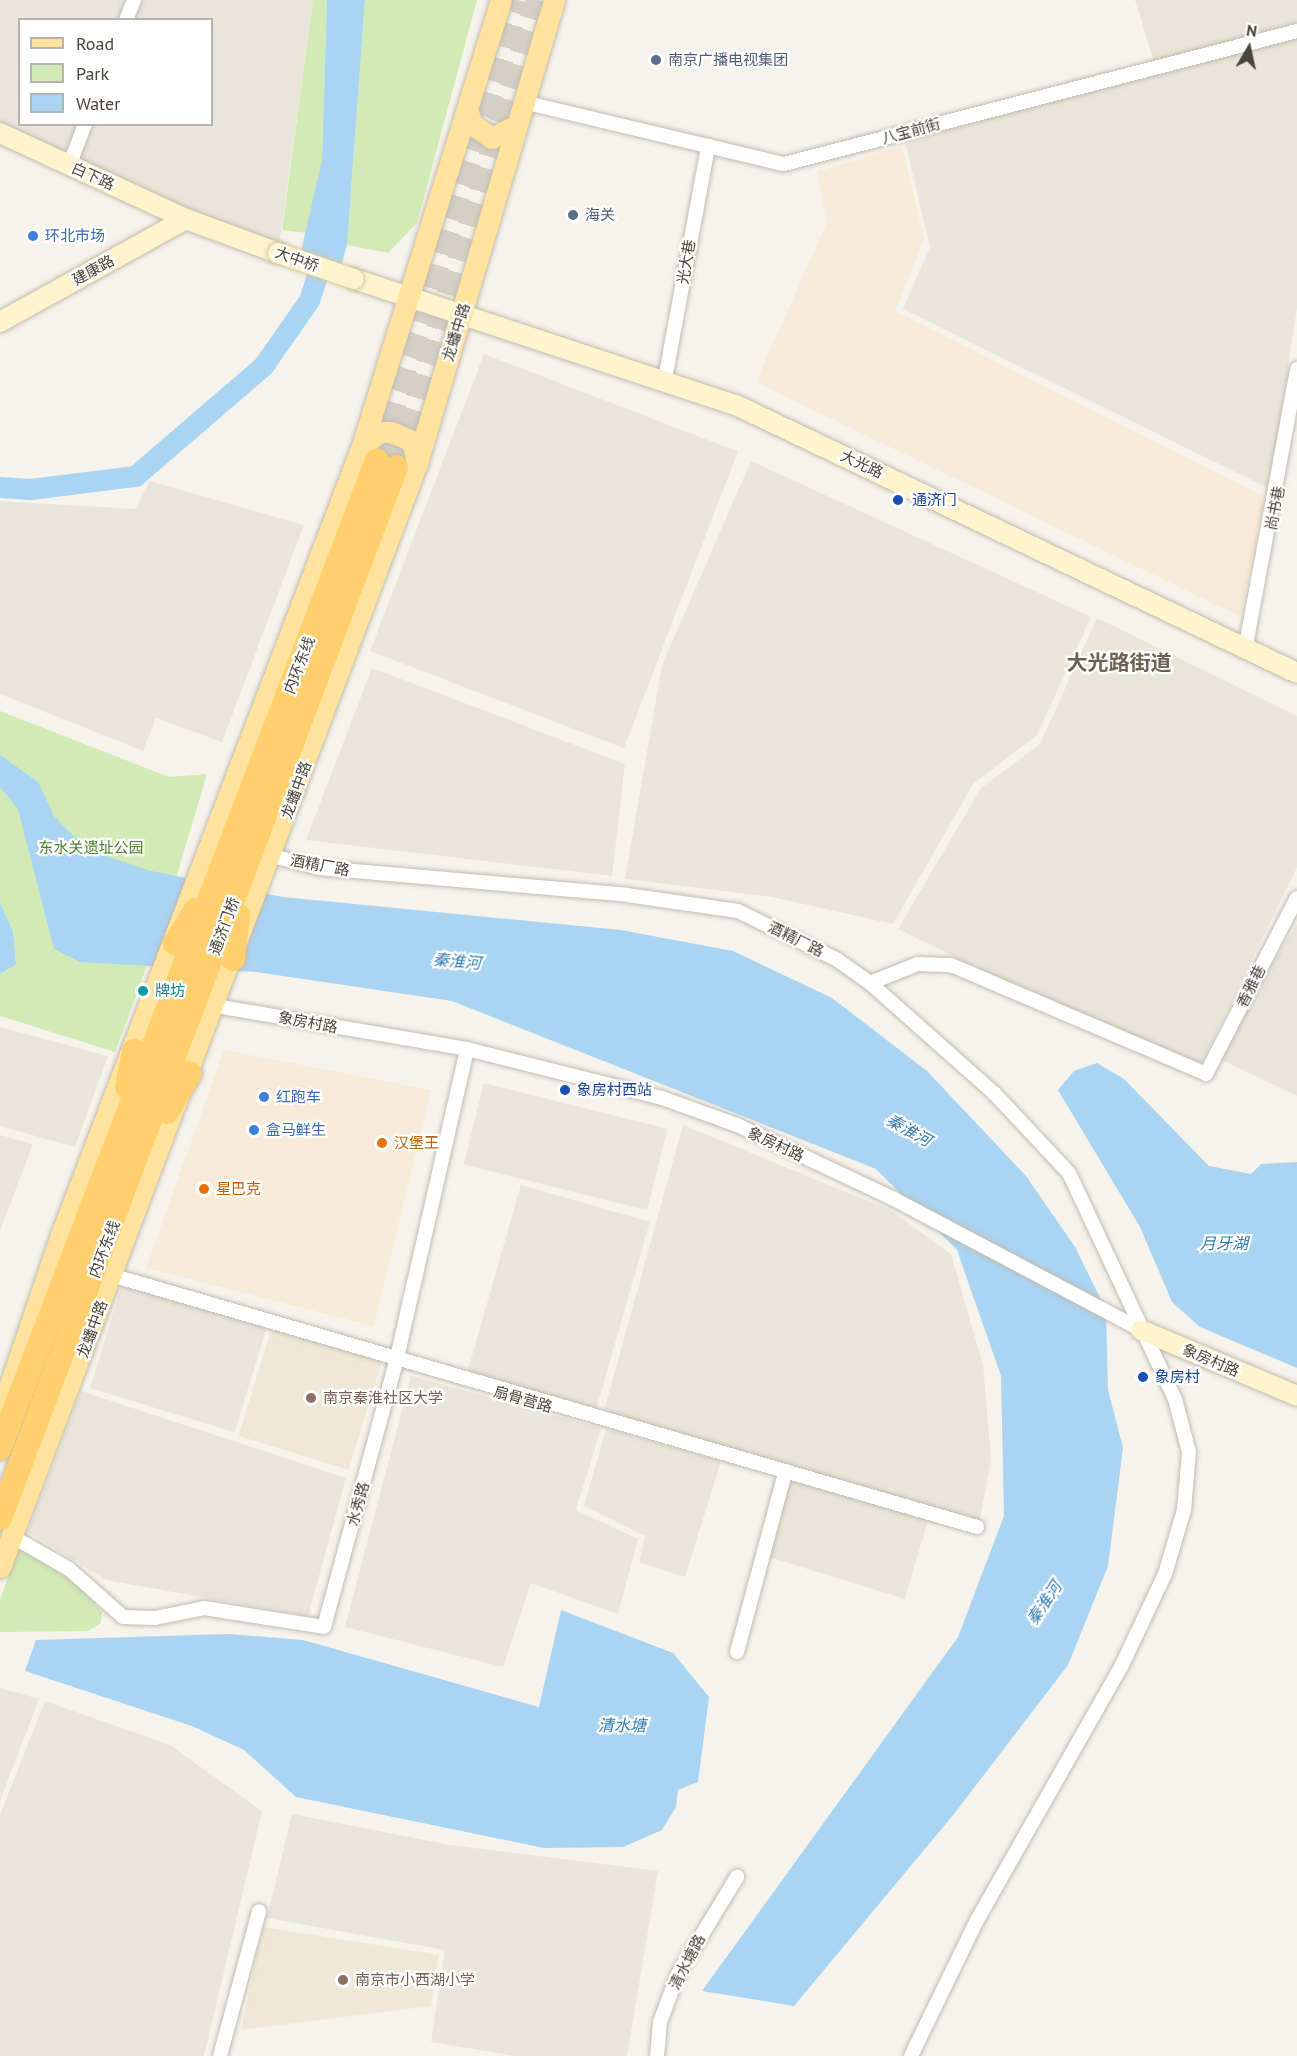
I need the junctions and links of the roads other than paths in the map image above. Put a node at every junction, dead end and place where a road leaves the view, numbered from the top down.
1 (134, 0) edge
2 (501, 0) edge
3 (554, 0) edge
4 (127, 18) edge
5 (1297, 31) edge
6 (523, 102) junction
7 (467, 110) junction
8 (516, 125) junction
9 (84, 126) edge
10 (0, 133) edge
11 (708, 146) junction
12 (69, 166) junction
13 (186, 219) junction
14 (409, 299) junction
15 (462, 315) junction
16 (0, 322) edge
17 (1297, 369) edge
18 (665, 379) junction
19 (1294, 410) edge
20 (388, 459) junction
21 (1246, 645) junction
22 (1297, 673) edge
23 (272, 856) junction
24 (233, 873) junction
25 (1297, 898) edge
26 (175, 943) joint
27 (233, 959) joint
28 (194, 977) junction
29 (870, 983) junction
30 (216, 1006) junction
31 (467, 1049) junction
32 (134, 1052) junction
33 (190, 1073) junction
34 (124, 1160) junction
35 (111, 1275) junction
36 (1141, 1330) junction
37 (396, 1362) junction
38 (1297, 1396) edge
39 (0, 1414) edge
40 (0, 1448) edge
41 (785, 1473) junction
42 (0, 1518) edge
43 (977, 1527) dead end
44 (15, 1538) junction
45 (0, 1567) edge
46 (737, 1652) dead end
47 (737, 1877) dead end
48 (259, 1911) dead end
49 (220, 2056) edge
50 (657, 2056) edge
51 (911, 2056) edge

1 - 4 street
2 - 7 main road, 龙蟠中路
3 - 6 main road, 龙蟠中路
5 - 11 street, 八宝前街
6 - 8 main road, 龙蟠中路
6 - 11 street, 八宝前街
7 - 8 main road
7 - 14 main road, 龙蟠中路
8 - 15 main road, 龙蟠中路
9 - 12 street
10 - 12 street, 白下路
11 - 18 street, 光大巷
12 - 13 street, 白下路
13 - 14 street, 大中桥, bridge
13 - 16 street, 建康路
14 - 15 street, 大光路
14 - 20 main road, 龙蟠中路
15 - 18 street, 大光路
15 - 20 main road, 龙蟠中路
17 - 19 street, 尚书巷
18 - 21 street, 大光路
19 - 21 street, 尚书巷
20 - 23 main road, 龙蟠中路
20 - 24 highway, 内环东线
21 - 22 street, 大光路
23 - 24 main road, 龙蟠中路
23 - 29 street, 酒精厂路
24 - 26 highway
24 - 27 highway
24 - 28 highway, 通济门桥
25 - 29 street, 香雅巷
26 - 28 main road, 龙蟠中路
27 - 28 main road, 龙蟠中路
28 - 30 main road, 龙蟠中路
28 - 32 main road, 龙蟠中路
28 - 34 highway, 内环东线
29 - 36 street, 酒精厂路
30 - 31 street, 象房村路
30 - 33 main road, 龙蟠中路
31 - 36 street, 象房村路
31 - 37 street, 水秀路
32 - 34 highway
32 - 39 main road, 龙蟠中路
33 - 34 highway
33 - 35 main road, 龙蟠中路
34 - 40 highway, 内环东线
34 - 42 highway, 内环东线
35 - 37 street, 扇骨营路
35 - 44 main road, 龙蟠中路
36 - 38 street, 象房村路
36 - 51 street, 酒精厂路
37 - 41 street, 扇骨营路
37 - 44 street, 水秀路
41 - 43 street, 扇骨营路
41 - 46 street
44 - 45 main road, 龙蟠中路
47 - 50 street, 清水塘路
48 - 49 street

